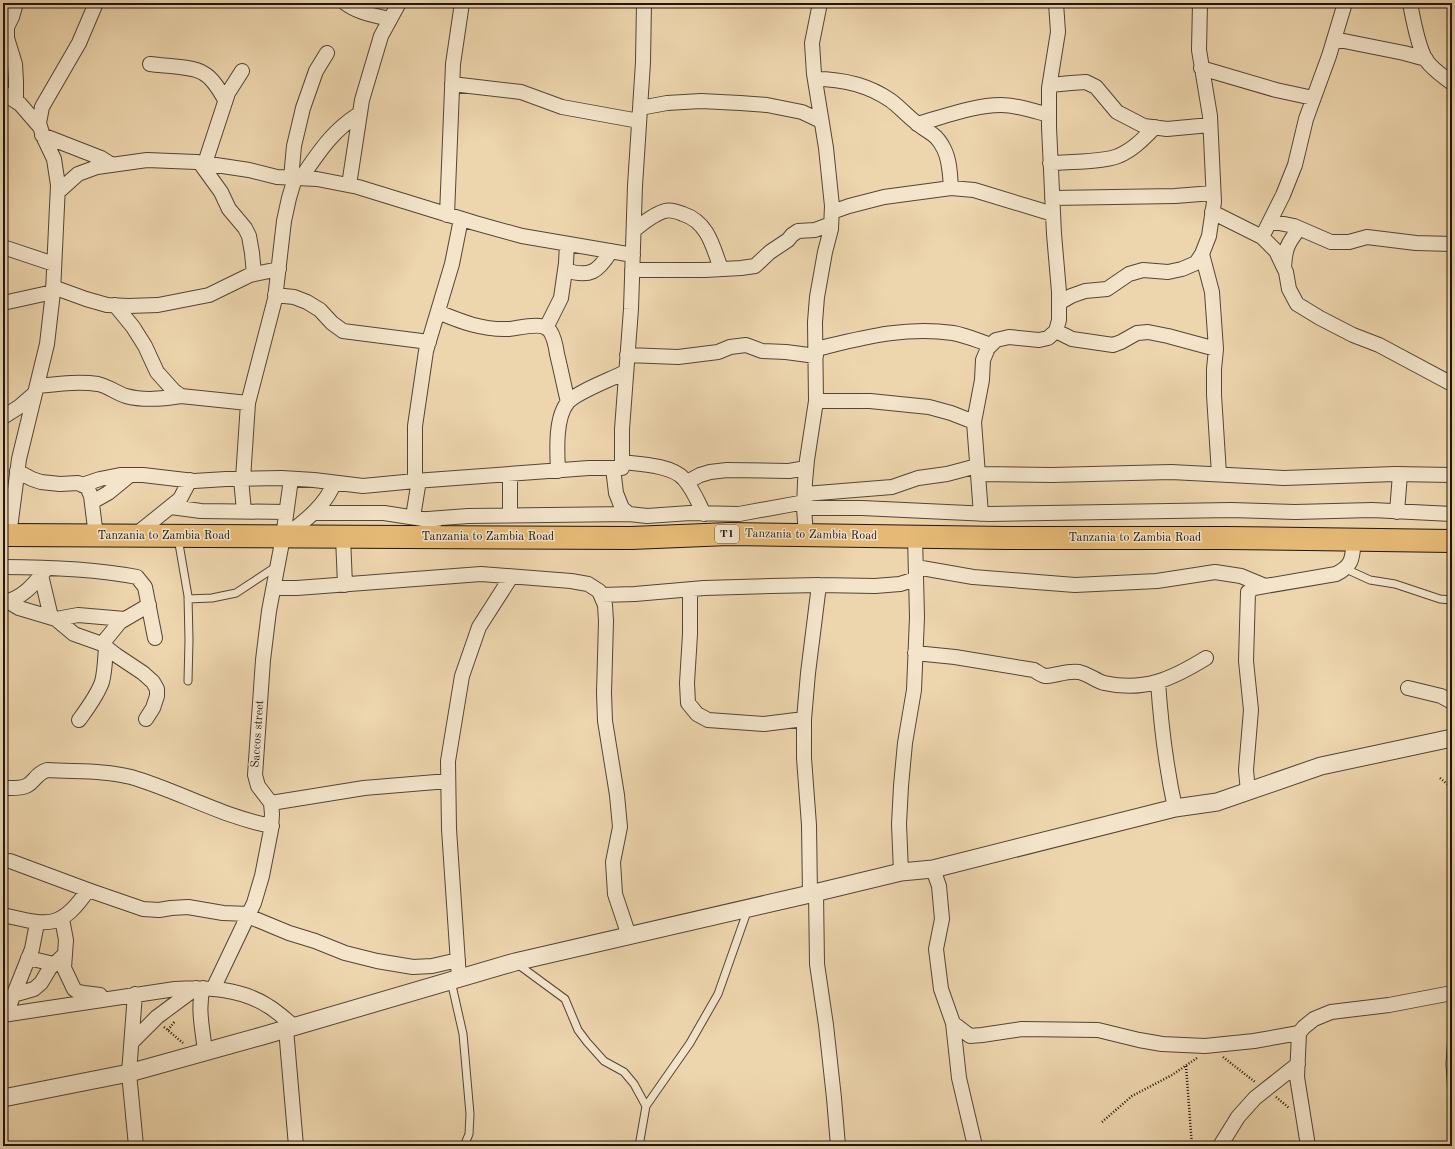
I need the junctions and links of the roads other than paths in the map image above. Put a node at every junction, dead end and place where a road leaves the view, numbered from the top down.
1 (16, 3) edge
2 (96, 3) edge
3 (345, 3) edge
4 (398, 3) edge
5 (462, 3) edge
6 (644, 3) edge
7 (820, 3) edge
8 (1056, 3) edge
9 (1200, 3) edge
10 (1345, 3) edge
11 (1410, 3) edge
12 (390, 19) junction
13 (1334, 38) junction
14 (6, 47) edge
15 (327, 53) dead end
16 (1426, 59) junction
17 (150, 64) dead end
18 (1201, 68) junction
19 (242, 71) dead end
20 (815, 79) junction
21 (1452, 83) edge
22 (452, 84) junction
23 (1050, 85) junction
24 (3, 93) edge
25 (1314, 98) junction
26 (226, 100) junction
27 (16, 101) junction
28 (360, 114) junction
29 (639, 115) junction
30 (1049, 115) junction
31 (822, 121) junction
32 (917, 124) junction
33 (1210, 125) junction
34 (1155, 127) junction
35 (41, 131) junction
36 (202, 163) junction
37 (1050, 163) junction
38 (112, 165) junction
39 (296, 178) junction
40 (349, 186) junction
41 (951, 188) junction
42 (58, 192) junction
43 (1213, 193) junction
44 (1052, 198) junction
45 (1212, 212) junction
46 (1053, 214) junction
47 (454, 217) junction
48 (832, 218) junction
49 (1270, 221) junction
50 (1299, 229) junction
51 (634, 230) junction
52 (1262, 237) junction
53 (567, 244) junction
54 (1452, 244) edge
55 (3, 247) edge
56 (611, 251) junction
57 (1202, 254) junction
58 (633, 255) junction
59 (54, 264) junction
60 (1284, 268) junction
61 (279, 269) junction
62 (721, 269) junction
63 (565, 270) junction
64 (632, 270) junction
65 (254, 274) junction
66 (53, 289) junction
67 (276, 295) junction
68 (3, 303) edge
69 (1059, 303) junction
70 (115, 305) junction
71 (438, 312) junction
72 (546, 328) junction
73 (1056, 332) junction
74 (428, 342) junction
75 (991, 345) junction
76 (1216, 350) junction
77 (816, 352) junction
78 (627, 355) junction
79 (625, 372) junction
80 (1452, 384) edge
81 (36, 390) junction
82 (181, 396) junction
83 (816, 401) junction
84 (568, 402) junction
85 (248, 403) junction
86 (3, 417) edge
87 (974, 422) junction
88 (617, 465) junction
89 (806, 468) junction
90 (558, 470) junction
91 (978, 470) junction
92 (12, 474) edge
93 (510, 474) junction
94 (1219, 474) junction
95 (1400, 474) junction
96 (130, 475) junction
97 (1452, 475) edge
98 (242, 479) junction
99 (291, 479) junction
100 (190, 480) junction
101 (417, 480) junction
102 (687, 482) junction
103 (334, 483) junction
104 (82, 485) junction
105 (805, 501) junction
106 (92, 502) junction
107 (171, 507) junction
108 (8, 509) edge
109 (244, 511) junction
110 (286, 512) junction
111 (313, 512) junction
112 (1397, 512) junction
113 (629, 514) junction
114 (704, 514) junction
115 (981, 514) junction
116 (1452, 514) edge
117 (510, 515) junction
118 (413, 517) junction
119 (428, 519) junction
120 (6, 535) edge
121 (806, 535) junction
122 (96, 536) junction
123 (134, 536) junction
124 (178, 536) junction
125 (915, 536) junction
126 (283, 537) junction
127 (343, 537) junction
128 (460, 537) junction
129 (1354, 539) junction
130 (1452, 541) edge
131 (278, 566) junction
132 (3, 567) edge
133 (1346, 569) junction
134 (44, 572) junction
135 (916, 573) junction
136 (511, 577) junction
137 (345, 585) junction
138 (819, 585) junction
139 (1265, 586) junction
140 (274, 588) junction
141 (690, 590) junction
142 (600, 594) junction
143 (188, 599) junction
144 (1452, 600) edge
145 (5, 601) edge
146 (150, 605) junction
147 (53, 618) junction
148 (125, 619) junction
149 (155, 638) dead end
150 (104, 646) junction
151 (915, 653) junction
152 (1206, 658) dead end
153 (188, 681) dead end
154 (1158, 682) junction
155 (1408, 688) dead end
156 (1452, 702) edge
157 (146, 719) dead end
158 (804, 719) junction
159 (79, 720) dead end
160 (1452, 738) edge
161 (448, 781) junction
162 (3, 788) edge
163 (1248, 792) junction
164 (271, 803) junction
165 (1175, 808) junction
166 (272, 826) junction
167 (10, 861) dead end
168 (934, 869) junction
169 (901, 872) junction
170 (88, 890) junction
171 (813, 894) junction
172 (748, 908) junction
173 (3, 915) edge
174 (249, 915) junction
175 (62, 919) junction
176 (37, 923) junction
177 (629, 936) junction
178 (65, 954) junction
179 (28, 958) junction
180 (458, 960) junction
181 (515, 962) junction
182 (54, 964) junction
183 (455, 980) junction
184 (204, 988) junction
185 (1452, 993) edge
186 (135, 994) junction
187 (13, 995) junction
188 (104, 999) junction
189 (4, 1014) edge
190 (954, 1023) junction
191 (290, 1028) junction
192 (1299, 1032) junction
193 (1452, 1034) edge
194 (132, 1042) junction
195 (201, 1053) junction
196 (1298, 1064) junction
197 (129, 1073) junction
198 (1452, 1093) edge
199 (3, 1098) edge
200 (646, 1106) junction
201 (136, 1146) edge
202 (296, 1146) edge
203 (464, 1146) edge
204 (639, 1146) edge
205 (838, 1146) edge
206 (975, 1146) edge
207 (1220, 1146) edge
208 (1308, 1146) edge

1 - 14 street
2 - 35 street
3 - 12 street
4 - 12 street
5 - 22 street
6 - 29 street
7 - 20 street
8 - 23 street
9 - 18 street
10 - 13 street
11 - 16 street
12 - 28 street
13 - 16 street
13 - 25 street
14 - 27 street
15 - 39 street
16 - 21 street
17 - 26 street
18 - 25 street
18 - 33 street
19 - 26 street
20 - 31 street
20 - 32 street
22 - 29 street
22 - 47 street
23 - 30 street
23 - 34 street
24 - 27 street
25 - 49 street
26 - 36 street
27 - 35 street
28 - 39 street
28 - 40 street
29 - 31 street
29 - 51 street
30 - 32 street
30 - 37 street
31 - 48 street
32 - 41 street
33 - 34 street
33 - 43 street
34 - 37 street
35 - 38 street
35 - 42 street
36 - 38 street
36 - 39 street
36 - 65 street
37 - 44 street
38 - 42 street
39 - 40 street
39 - 61 street
40 - 47 street
41 - 46 street
41 - 48 street
42 - 59 street
43 - 44 street
43 - 45 street
44 - 46 street
45 - 52 street
45 - 57 street
46 - 69 street
47 - 53 street
47 - 71 street
48 - 62 street
48 - 77 street
49 - 50 street
49 - 52 street
50 - 54 street
50 - 60 street
51 - 58 street
51 - 62 street
52 - 60 street
53 - 56 street
53 - 63 street
55 - 59 street
56 - 58 street
56 - 63 street
57 - 69 street
57 - 76 street
58 - 64 street
59 - 66 street
60 - 80 street
61 - 65 street
61 - 67 street
62 - 64 street
63 - 72 street
64 - 78 street
65 - 70 street
66 - 68 street
66 - 70 street
66 - 81 street
67 - 74 street
67 - 85 street
69 - 73 street
70 - 82 street
71 - 72 street
71 - 74 street
72 - 84 street
73 - 75 street
73 - 76 street
74 - 101 street
75 - 77 street
75 - 87 street
76 - 94 street
77 - 78 street
77 - 83 street
78 - 79 street
79 - 84 street
79 - 88 street
81 - 82 street
81 - 86 street
81 - 92 street
82 - 85 street
83 - 87 street
83 - 89 street
84 - 90 street
85 - 98 street
87 - 91 street
88 - 90 street
88 - 102 street
88 - 113 street
89 - 102 street
89 - 105 street
90 - 93 street
91 - 94 street
91 - 105 street
91 - 115 street
92 - 104 street
92 - 108 street
93 - 101 street
93 - 117 street
94 - 95 street
95 - 97 street
95 - 112 street
96 - 100 street
96 - 104 street
96 - 106 street
98 - 99 street
98 - 100 street
98 - 109 street
99 - 103 street
99 - 110 street, Saccos street
100 - 107 street
101 - 103 street
101 - 118 street
102 - 114 street
103 - 111 street
104 - 106 street
105 - 114 street
105 - 115 street
105 - 121 street
106 - 122 street
107 - 109 street
107 - 123 street
108 - 120 street
109 - 110 street
110 - 126 street, Saccos street
111 - 118 street
111 - 126 street
112 - 115 street
112 - 116 street
113 - 114 street
113 - 117 street
117 - 119 street
118 - 119 street
119 - 128 street
120 - 122 highway, Tanzania to Zambia Road / T1
121 - 125 highway, Tanzania to Zambia Road / T1
121 - 128 highway, Tanzania to Zambia Road / T1
122 - 123 highway, Tanzania to Zambia Road / T1
123 - 124 highway, Tanzania to Zambia Road / T1
124 - 126 highway, Tanzania to Zambia Road / T1
124 - 143 lane
125 - 129 highway, Tanzania to Zambia Road / T1
125 - 135 street
126 - 127 highway, Tanzania to Zambia Road / T1
126 - 131 street, Saccos street
127 - 128 highway, Tanzania to Zambia Road / T1
127 - 137 street
129 - 130 highway, Tanzania to Zambia Road / T1
129 - 133 street
131 - 140 street, Saccos street
131 - 143 lane
132 - 134 street
133 - 139 street
133 - 144 lane
134 - 145 street
134 - 146 street
134 - 147 street
135 - 138 street
135 - 139 street
135 - 151 street
136 - 137 street
136 - 142 street
136 - 161 street
137 - 140 street
138 - 141 street
138 - 158 street
139 - 163 street
140 - 164 street, Saccos street
141 - 142 street
141 - 158 street
142 - 177 street
143 - 153 lane
145 - 147 street
146 - 148 street
146 - 149 street
147 - 148 street
147 - 150 street
148 - 150 street
150 - 157 street
150 - 159 street
151 - 154 street
151 - 169 street
152 - 154 street
154 - 165 street
155 - 156 street
158 - 171 street
160 - 163 street
161 - 164 street
161 - 180 street
162 - 166 street
163 - 165 street
164 - 166 street
165 - 168 street
166 - 174 street
167 - 170 street
168 - 169 street
168 - 190 street
169 - 171 street
170 - 174 street
170 - 175 street
171 - 172 street
171 - 205 street
172 - 177 street
172 - 200 lane
173 - 176 street
174 - 180 street
174 - 184 street
175 - 176 street
175 - 178 street
176 - 179 street
177 - 181 street
178 - 182 street
178 - 188 street
179 - 182 street
179 - 187 street
180 - 183 street
181 - 183 street
181 - 200 lane
182 - 187 street
183 - 191 street
183 - 203 lane
184 - 186 street
184 - 191 street
184 - 194 street
184 - 195 street
185 - 192 street
186 - 188 street
186 - 194 street
187 - 189 street
188 - 189 street
190 - 192 street
190 - 206 street
191 - 195 street
191 - 202 street
192 - 196 street
193 - 198 lane
194 - 197 street
195 - 197 street
196 - 207 street
196 - 208 street
197 - 199 street
197 - 201 street
200 - 204 lane

